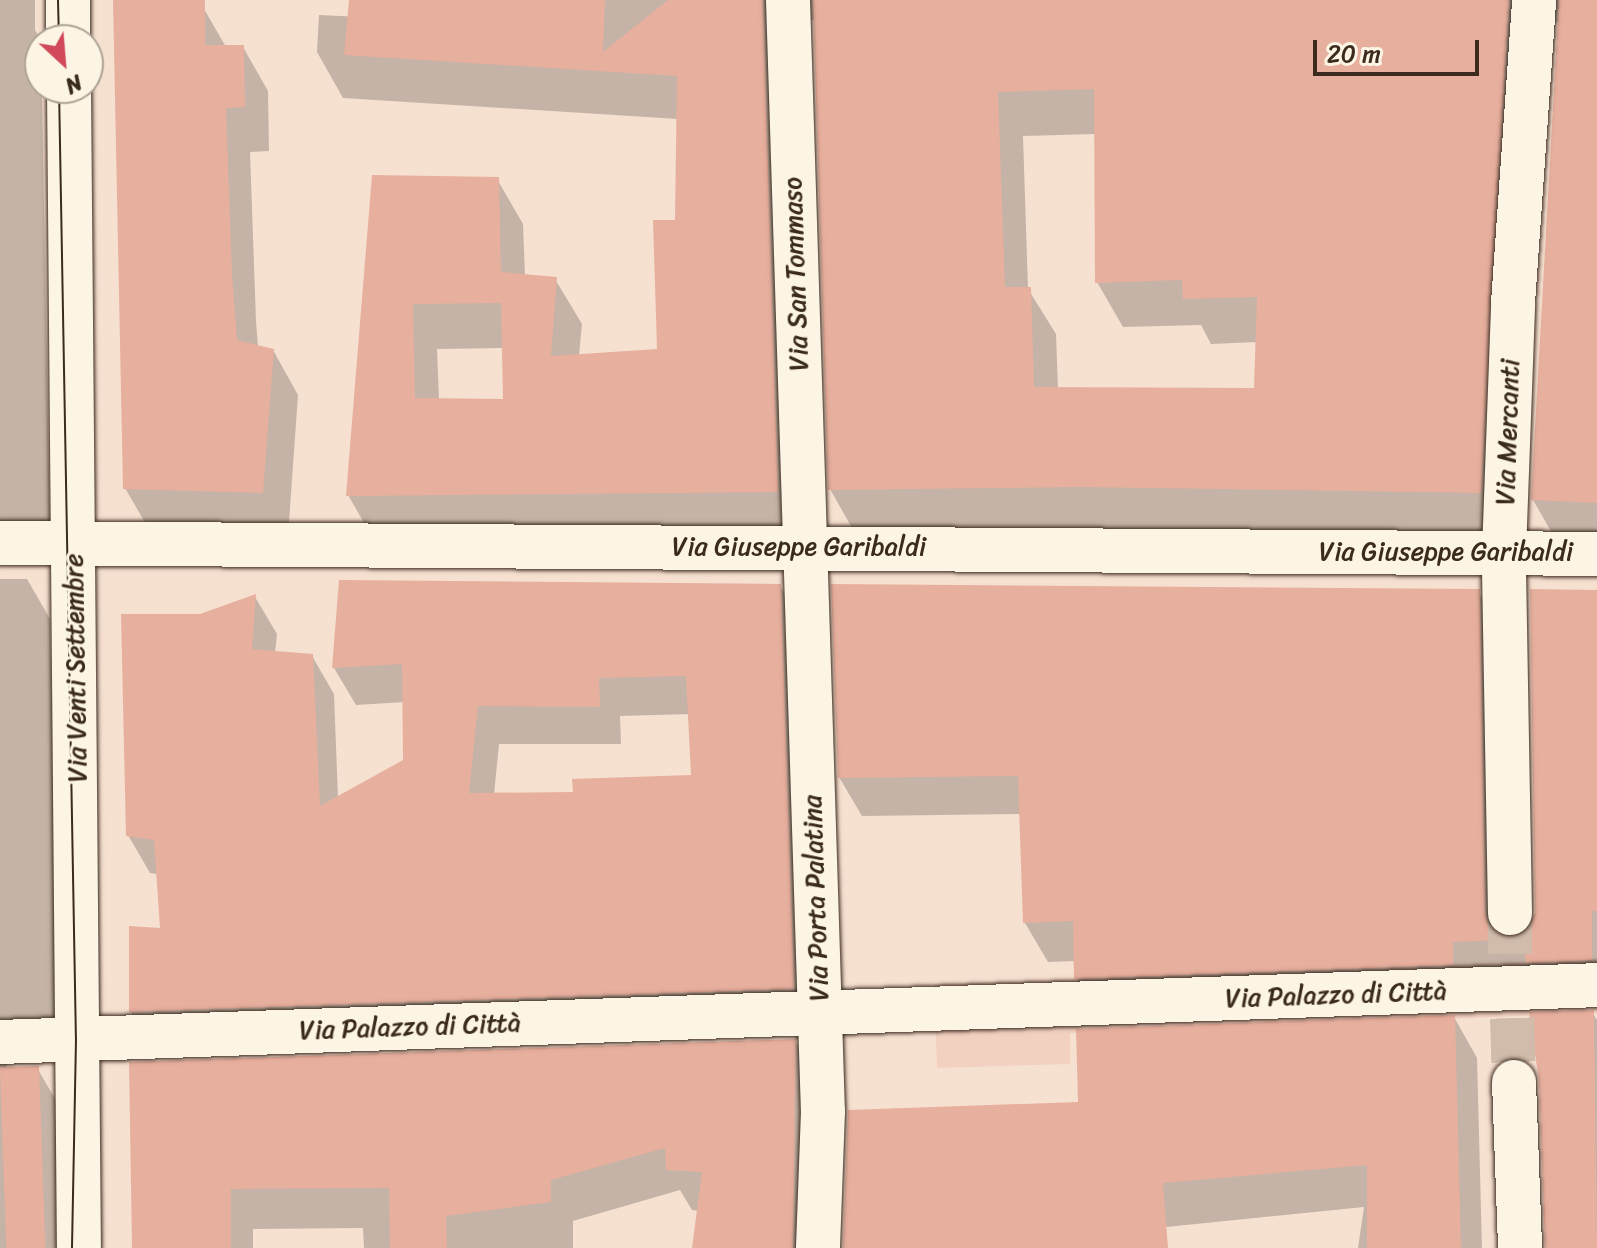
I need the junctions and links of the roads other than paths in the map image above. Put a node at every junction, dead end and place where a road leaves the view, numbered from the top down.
1 (68, 0) edge
2 (788, 0) edge
3 (1534, 0) edge
4 (68, 24) edge
5 (69, 104) edge
6 (75, 542) junction
7 (0, 543) edge
8 (805, 547) junction
9 (1504, 553) junction
10 (1597, 554) edge
11 (1511, 968) junction
12 (1597, 985) edge
13 (820, 1013) junction
14 (81, 1039) junction
15 (0, 1042) edge
16 (1514, 1082) tunnel mouth
17 (79, 1248) edge
18 (818, 1248) edge
19 (1520, 1248) edge

1 - 4 street
2 - 8 street, Via San Tommaso
3 - 9 street, Via Mercanti
5 - 6 street, Via Venti Settembre
6 - 7 street, Via Giuseppe Garibaldi
6 - 8 street, Via Giuseppe Garibaldi
6 - 14 street, Via Venti Settembre
8 - 9 street, Via Giuseppe Garibaldi
8 - 13 street, Via Porta Palatina
9 - 10 street, Via Giuseppe Garibaldi
9 - 11 street, Via Mercanti
11 - 12 street, Via Palazzo di Città
11 - 13 street, Via Palazzo di Città
13 - 14 street, Via Palazzo di Città
13 - 18 street, Via Porta Palatina
14 - 15 street, Via Palazzo di Città
14 - 17 street, Via Venti Settembre
16 - 19 street

